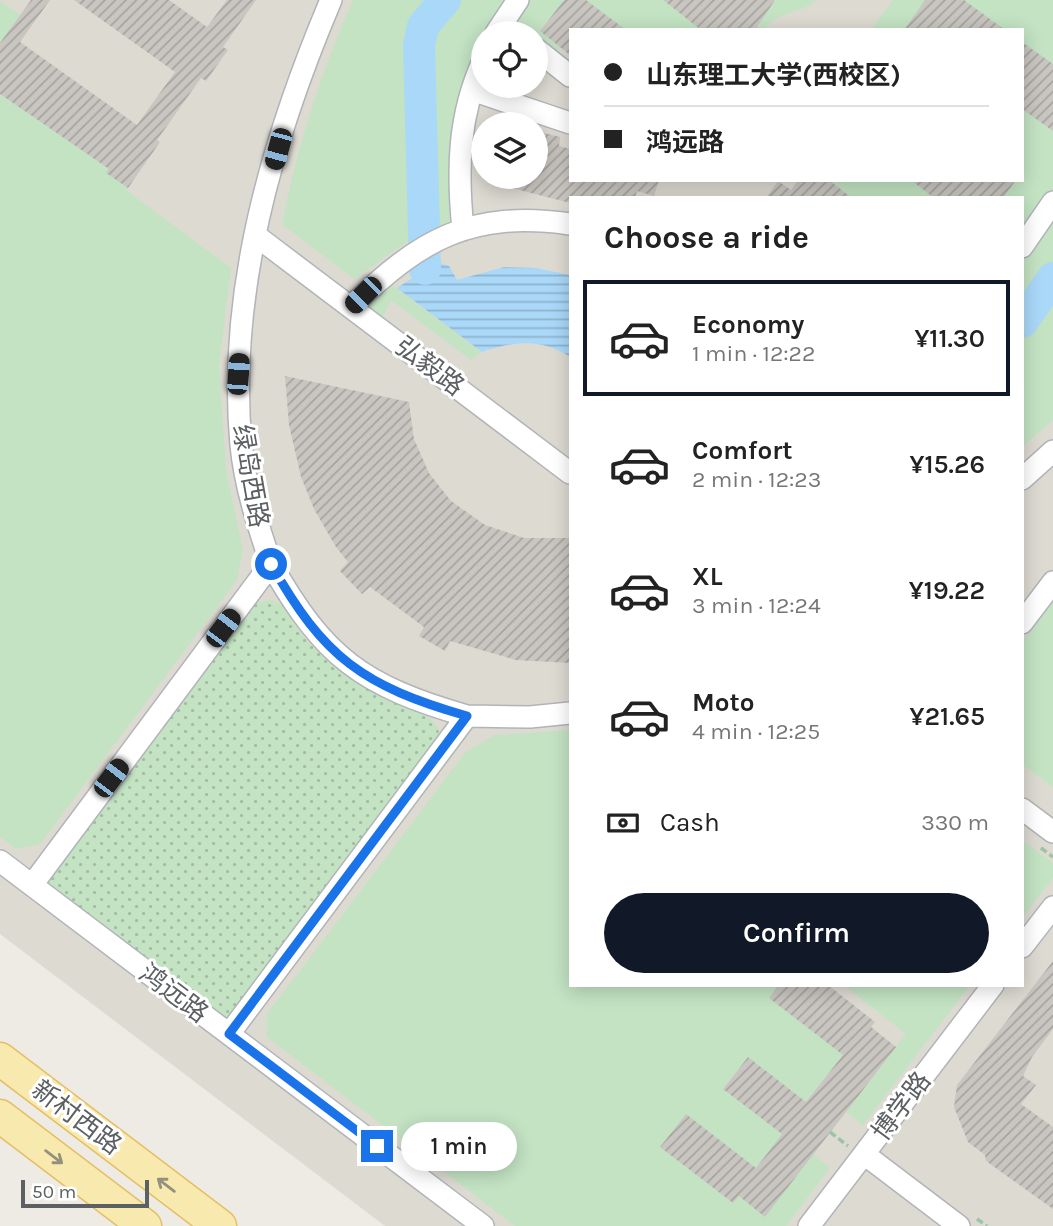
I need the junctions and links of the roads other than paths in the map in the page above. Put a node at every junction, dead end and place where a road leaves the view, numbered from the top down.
1 (331, 0) edge
2 (517, 0) edge
3 (508, 21) edge
4 (548, 59) edge
5 (569, 75) edge
6 (471, 93) edge
7 (496, 98) edge
8 (569, 123) edge
9 (1053, 202) edge
10 (569, 224) edge
11 (463, 229) junction
12 (255, 235) junction
13 (1024, 244) edge
14 (351, 307) junction
15 (1053, 451) edge
16 (569, 472) edge
17 (1024, 477) edge
18 (271, 564) junction
19 (1053, 582) edge
20 (1046, 606) edge
21 (1024, 621) edge
22 (569, 713) edge
23 (467, 716) junction
24 (1024, 810) edge
25 (1053, 832) edge
26 (0, 861) edge
27 (32, 885) junction
28 (1053, 907) edge
29 (1024, 944) edge
30 (991, 987) edge
31 (229, 1034) junction
32 (0, 1059) edge
33 (0, 1116) edge
34 (858, 1152) junction
35 (967, 1222) edge
36 (145, 1226) edge
37 (220, 1226) edge
38 (483, 1226) edge
39 (809, 1226) edge

1 - 12 street, 绿岛西路
2 - 3 street
4 - 5 street
6 - 11 street
7 - 8 street
9 - 13 street
10 - 11 street
11 - 14 street
12 - 14 street, 弘毅路
12 - 18 street, 绿岛西路
14 - 16 street, 弘毅路
15 - 17 street
18 - 23 street
18 - 27 street, 绿岛西路
19 - 20 street
20 - 21 street
22 - 23 street
23 - 31 street
24 - 25 street
26 - 27 street, 鸿远路
27 - 31 street, 鸿远路
28 - 29 street
30 - 34 street, 博学路
31 - 38 street, 鸿远路
37 -> 32 main road, 新村西路
33 -> 36 main road, 新村西路
34 - 35 street
34 - 39 street, 博学路

